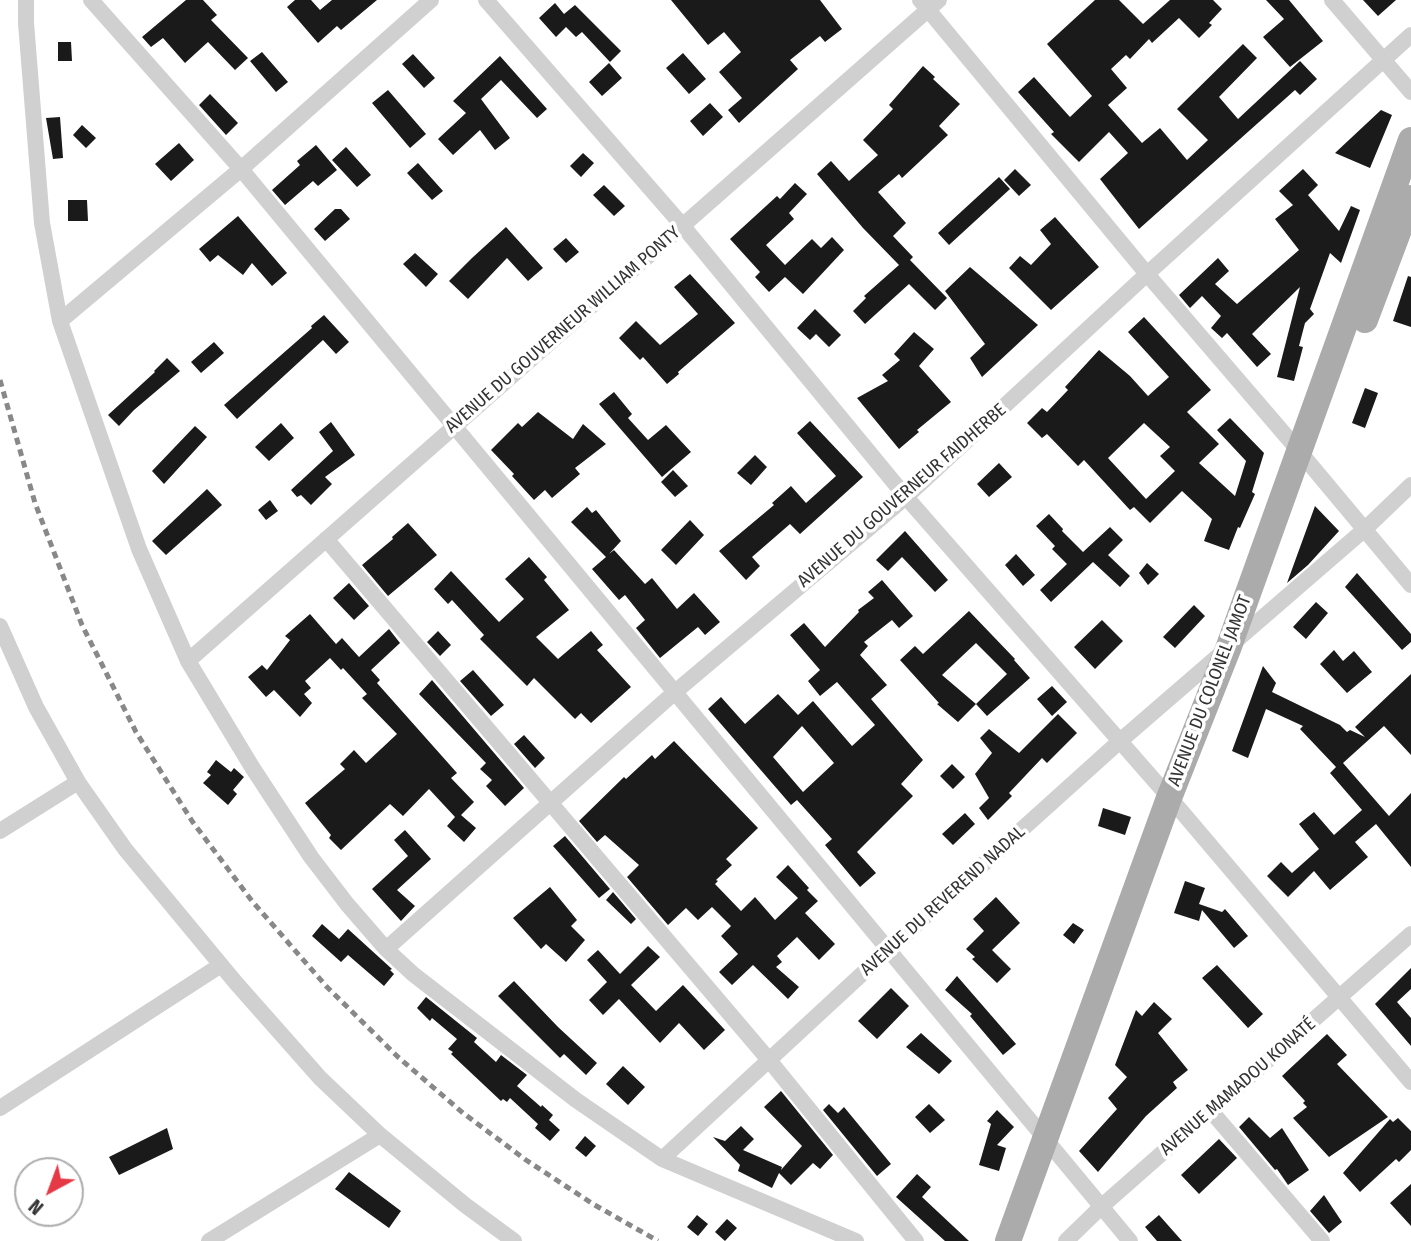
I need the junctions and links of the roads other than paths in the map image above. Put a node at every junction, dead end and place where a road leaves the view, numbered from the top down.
1 (26, 0) edge
2 (91, 0) edge
3 (431, 0) edge
4 (486, 0) edge
5 (1332, 0) edge
6 (929, 3) edge
7 (1411, 35) edge
8 (1384, 60) junction
9 (1411, 92) edge
10 (1411, 140) edge
11 (241, 169) junction
12 (1411, 198) edge
13 (682, 225) junction
14 (1147, 274) junction
15 (60, 321) junction
16 (454, 426) junction
17 (1305, 458) junction
18 (1411, 485) edge
19 (906, 497) junction
20 (1365, 529) junction
21 (326, 539) junction
22 (1411, 585) edge
23 (1253, 625) junction
24 (0, 626) edge
25 (1228, 649) junction
26 (188, 661) junction
27 (675, 692) junction
28 (1120, 741) junction
29 (78, 782) junction
30 (551, 803) junction
31 (1176, 805) junction
32 (0, 831) edge
33 (1411, 934) edge
34 (386, 949) junction
35 (889, 949) junction
36 (221, 965) junction
37 (1340, 998) junction
38 (769, 1060) junction
39 (1411, 1082) edge
40 (0, 1108) edge
41 (1210, 1111) junction
42 (380, 1135) junction
43 (1051, 1144) junction
44 (662, 1159) junction
45 (1102, 1206) junction
46 (209, 1241) edge
47 (514, 1241) edge
48 (856, 1241) edge
49 (916, 1241) edge
50 (1008, 1241) edge
51 (1025, 1241) edge
52 (1066, 1241) edge
53 (1130, 1241) edge
54 (1322, 1241) edge

1 - 15 street
2 - 11 street
3 - 11 street
4 - 13 street
5 - 8 street
6 - 13 street, AVENUE DU GOUVERNEUR WILLIAM PONTY
6 - 14 street
7 - 8 street, AVENUE DU GOUVERNEUR FAIDHERBE
8 - 9 street
8 - 14 street, AVENUE DU GOUVERNEUR FAIDHERBE
10 - 17 main road, AVENUE DU COLONEL JAMOT
11 - 15 street
11 - 16 street
12 - 17 main road, AVENUE DU COLONEL JAMOT
13 - 16 street, AVENUE DU GOUVERNEUR WILLIAM PONTY
13 - 19 street
14 - 17 street
14 - 19 street, AVENUE DU GOUVERNEUR FAIDHERBE
15 - 26 street
16 - 21 street, AVENUE DU GOUVERNEUR WILLIAM PONTY
16 - 27 street
17 - 20 street
17 - 23 main road, AVENUE DU COLONEL JAMOT
17 - 25 main road, AVENUE DU COLONEL JAMOT
18 - 20 street
19 - 27 street, AVENUE DU GOUVERNEUR FAIDHERBE
19 - 28 street
20 - 22 street
20 - 23 street
21 - 26 street, AVENUE DU GOUVERNEUR WILLIAM PONTY
21 - 30 street
23 - 25 street, AVENUE DU REVEREND NADAL
23 - 31 main road, AVENUE DU COLONEL JAMOT
24 - 29 street
25 - 28 street, AVENUE DU REVEREND NADAL
25 - 31 main road, AVENUE DU COLONEL JAMOT
26 - 34 street
27 - 30 street, AVENUE DU GOUVERNEUR FAIDHERBE
27 - 35 street
28 - 31 street
28 - 35 street, AVENUE DU REVEREND NADAL
29 - 32 street
29 - 36 street
30 - 34 street, AVENUE DU GOUVERNEUR FAIDHERBE
30 - 38 street
31 - 37 street
31 - 43 main road, AVENUE DU COLONEL JAMOT
33 - 37 street, AVENUE MAMADOU KONATÉ
34 - 44 street
35 - 38 street, AVENUE DU REVEREND NADAL
35 - 43 street
36 - 40 street
36 - 42 street
37 - 39 street
37 - 41 street, AVENUE MAMADOU KONATÉ
38 - 44 street, AVENUE DU REVEREND NADAL
38 - 49 street
41 - 45 street, AVENUE MAMADOU KONATÉ
41 - 54 street
42 - 46 street
42 - 47 street
43 - 45 street
43 - 50 main road, AVENUE DU COLONEL JAMOT
43 - 51 main road, AVENUE DU COLONEL JAMOT
44 - 48 street
45 - 52 street, AVENUE MAMADOU KONATÉ
45 - 53 street

